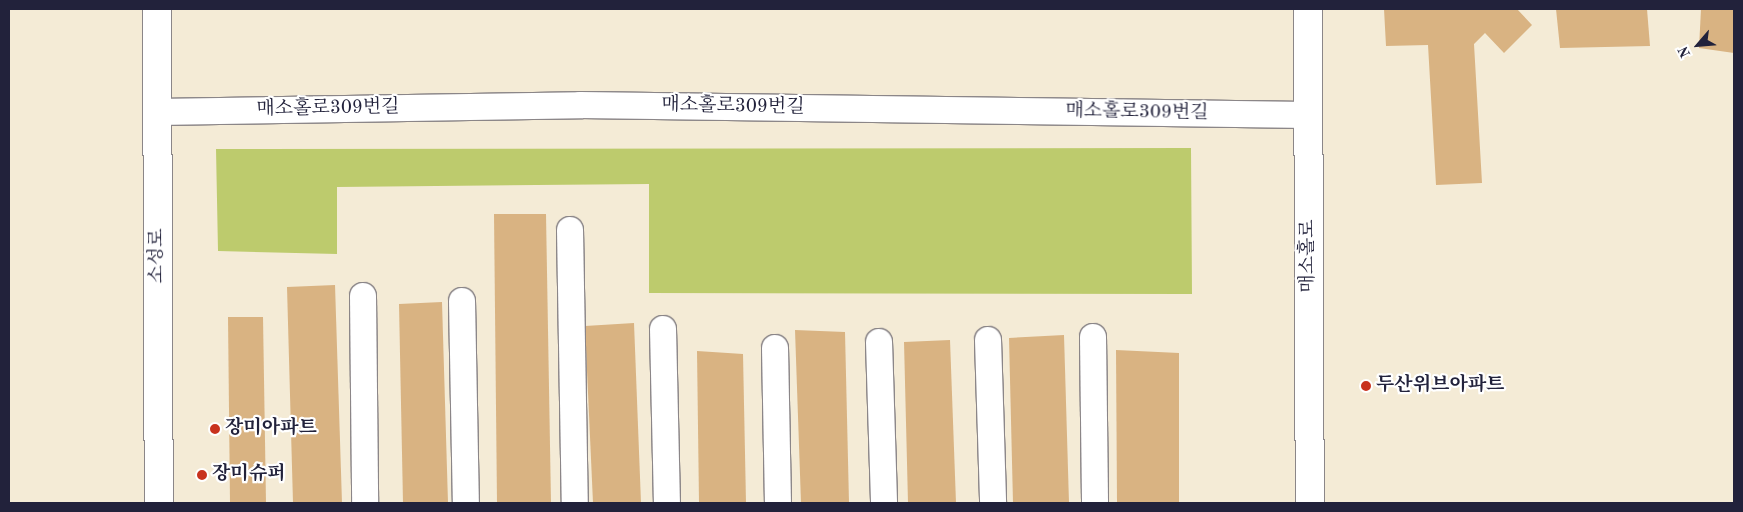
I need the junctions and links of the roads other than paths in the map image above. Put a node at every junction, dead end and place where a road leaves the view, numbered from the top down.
1 (158, 9) edge
2 (1308, 9) edge
3 (157, 112) junction
4 (1308, 115) junction
5 (570, 230) dead end
6 (363, 296) dead end
7 (462, 301) dead end
8 (663, 328) dead end
9 (1093, 337) dead end
10 (988, 340) dead end
11 (879, 342) dead end
12 (774, 348) dead end
13 (159, 503) edge
14 (365, 503) edge
15 (466, 503) edge
16 (575, 503) edge
17 (667, 503) edge
18 (778, 503) edge
19 (884, 503) edge
20 (993, 503) edge
21 (1095, 503) edge
22 (1310, 503) edge

1 - 3 main road, 소성로
2 - 4 main road, 매소홀로
3 - 4 street, 매소홀로309번길
3 - 13 main road, 소성로
4 - 22 main road, 매소홀로
5 - 16 street
6 - 14 street
7 - 15 street
8 - 17 street
9 - 21 street
10 - 20 street
11 - 19 street
12 - 18 street

